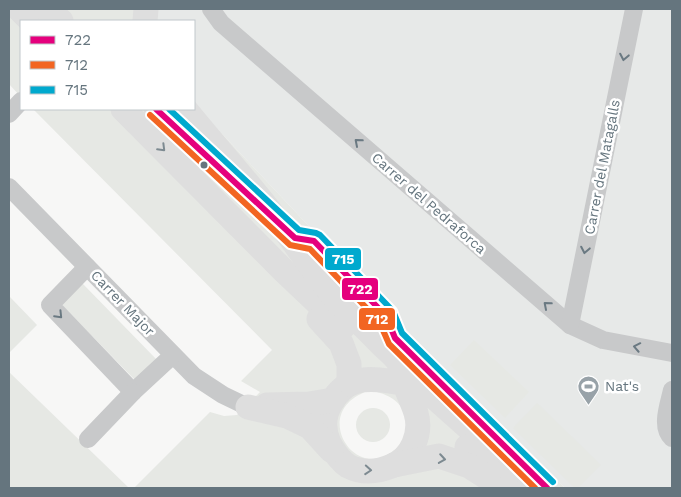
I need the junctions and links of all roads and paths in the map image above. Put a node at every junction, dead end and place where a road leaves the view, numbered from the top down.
1 (19, 9) edge
2 (47, 9) edge
3 (211, 9) edge
4 (634, 9) edge
5 (30, 20) edge
6 (60, 20) edge
7 (20, 102) edge
8 (124, 110) edge
9 (157, 110) edge
10 (186, 110) edge
11 (9, 114) edge
12 (9, 187) edge
13 (276, 219) junction
14 (87, 267) junction
15 (284, 271) junction
16 (570, 325) junction
17 (672, 353) edge
18 (173, 355) junction
19 (405, 383) junction
20 (672, 390) edge
21 (133, 392) junction
22 (341, 392) junction
23 (248, 406) junction
24 (672, 438) edge
25 (88, 439) dead end
26 (335, 454) junction
27 (394, 465) junction
28 (505, 488) edge
29 (539, 488) edge
30 (547, 488) edge

1 - 5 main road
2 - 6 main road
16 -> 3 street, Carrer del Pedraforca
4 -> 16 street, Carrer del Matagalls
7 - 11 street
8 -> 15 main road
9 - 13 main road
10 - 13 main road
12 - 14 street, Carrer Major
13 - 19 main road
13 - 30 main road
14 - 18 street, Carrer Major
14 -> 21 street
15 - 19 main road
15 - 22 main road
17 -> 16 street, Carrer del Pedraforca
18 - 21 street
18 - 23 street, Carrer Major
19 - 22 main road
19 - 27 main road
19 - 28 main road
19 - 29 main road
20 - 24 street
21 - 25 street
22 - 23 main road
22 - 26 main road
23 - 26 main road
26 -> 27 main road
27 -> 28 main road

